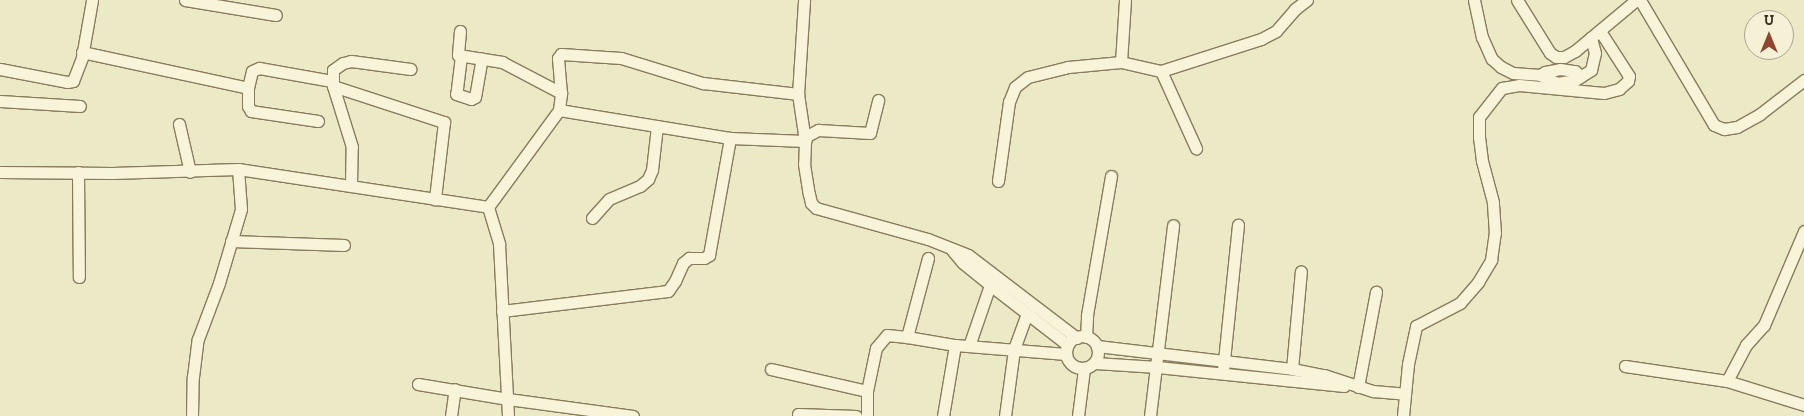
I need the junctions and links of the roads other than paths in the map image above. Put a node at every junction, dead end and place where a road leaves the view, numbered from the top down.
1 (92, 0) edge
2 (185, 0) edge
3 (804, 0) edge
4 (1125, 0) edge
5 (1307, 0) edge
6 (1474, 0) edge
7 (1517, 0) edge
8 (1638, 0) edge
9 (276, 15) dead end
10 (460, 31) dead end
11 (1595, 34) junction
12 (82, 52) junction
13 (461, 56) junction
14 (482, 59) junction
15 (1121, 62) junction
16 (0, 69) edge
17 (410, 69) dead end
18 (1161, 71) junction
19 (1804, 80) edge
20 (333, 83) junction
21 (248, 88) junction
22 (561, 93) junction
23 (798, 94) junction
24 (878, 100) dead end
25 (0, 101) edge
26 (80, 106) dead end
27 (558, 110) junction
28 (318, 121) dead end
29 (179, 124) dead end
30 (658, 126) junction
31 (730, 138) junction
32 (805, 141) junction
33 (1196, 148) dead end
34 (238, 169) junction
35 (0, 172) edge
36 (78, 172) junction
37 (190, 172) junction
38 (1111, 176) dead end
39 (998, 181) dead end
40 (351, 186) junction
41 (435, 200) junction
42 (488, 207) junction
43 (592, 218) dead end
44 (1238, 224) dead end
45 (1173, 225) dead end
46 (1804, 231) edge
47 (231, 241) junction
48 (344, 245) dead end
49 (950, 247) junction
50 (928, 258) dead end
51 (1301, 271) dead end
52 (79, 277) dead end
53 (990, 285) junction
54 (1376, 292) dead end
55 (502, 311) junction
56 (1027, 313) junction
57 (907, 337) junction
58 (1074, 343) junction
59 (955, 345) junction
60 (969, 346) junction
61 (1097, 346) junction
62 (1014, 349) junction
63 (1159, 355) junction
64 (1090, 366) junction
65 (1626, 366) dead end
66 (1156, 367) junction
67 (1223, 368) junction
68 (771, 369) dead end
69 (1292, 369) junction
70 (1727, 381) junction
71 (418, 384) dead end
72 (1358, 387) junction
73 (455, 389) junction
74 (867, 391) junction
75 (1405, 394) junction
76 (508, 399) junction
77 (1804, 405) edge
78 (798, 414) dead end
79 (192, 416) edge
80 (451, 416) edge
81 (508, 416) edge
82 (633, 416) edge
83 (856, 416) edge
84 (867, 416) edge
85 (943, 416) edge
86 (1005, 416) edge
87 (1078, 416) edge
88 (1150, 416) edge
89 (1404, 416) edge

1 - 12 street
2 - 9 street
3 - 23 street
4 - 15 street
5 - 18 street
6 - 11 street
7 - 11 street
8 - 11 street
8 - 19 street
10 - 13 street
11 - 75 street
12 - 16 street
12 - 21 street
13 - 14 street
13 - 14 street
14 - 22 street
15 - 18 street
15 - 39 street
17 - 20 street
18 - 33 street
20 - 21 street
20 - 40 street
20 - 41 street
21 - 28 street
22 - 23 street
22 - 27 street
23 - 32 street
24 - 32 street
25 - 26 street
27 - 30 street
27 - 42 street
29 - 37 street
30 - 31 street
30 - 43 street
31 - 32 street
31 - 55 street
32 - 49 street
34 - 37 street
34 - 40 street
34 - 47 street
35 - 36 street
36 - 37 street
36 - 52 street
38 - 58 street
40 - 41 street
41 - 42 street
42 - 55 street
44 - 67 street
45 - 63 street
46 - 70 street
47 - 48 street
47 - 79 street
49 - 53 street
49 - 58 street
50 - 57 street
51 - 69 street
53 - 56 street
53 - 60 street
54 - 72 street
55 - 76 street
56 - 58 street
56 - 62 street
57 - 59 street
57 - 74 street
58 - 61 street
58 - 62 street
58 - 64 street
59 - 60 street
59 - 85 street
60 - 62 street
61 - 63 street
61 - 64 street
62 - 86 street
63 - 66 street
63 - 67 street
64 - 66 street
64 - 87 street
65 - 70 street
66 - 67 street
66 - 88 street
67 - 69 street
67 - 72 street
68 - 74 street
69 - 72 street
70 - 77 street
71 - 73 street
72 - 75 street
73 - 76 street
73 - 80 street
74 - 84 street
75 - 89 street
76 - 81 street
76 - 82 street
78 - 83 street

